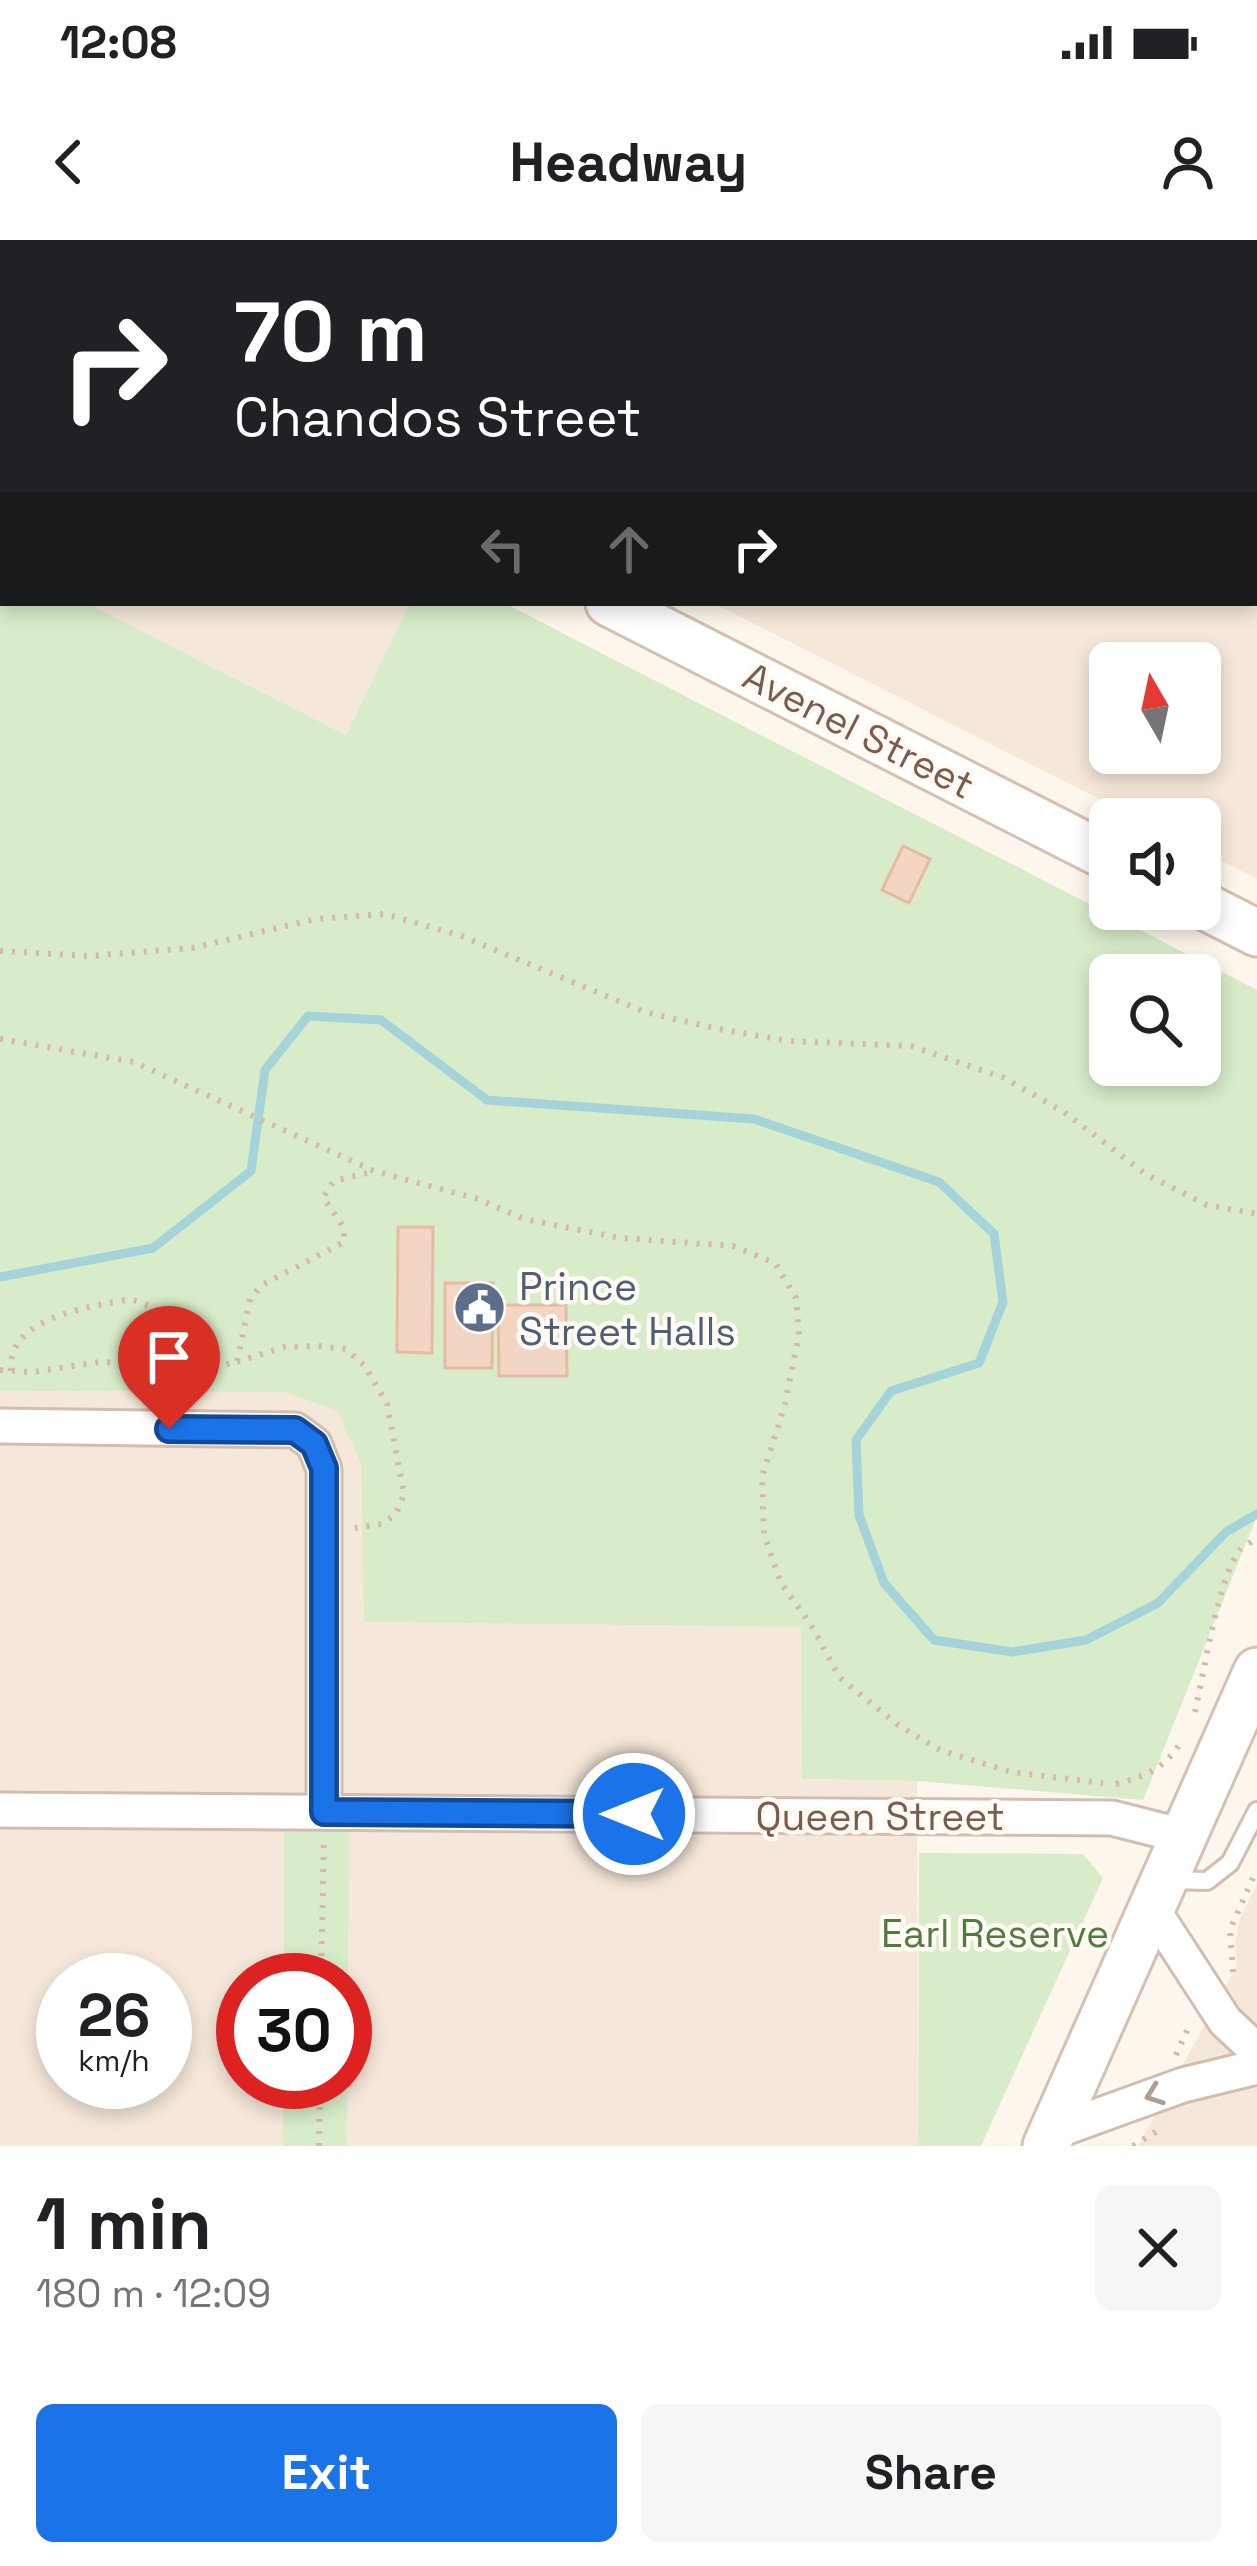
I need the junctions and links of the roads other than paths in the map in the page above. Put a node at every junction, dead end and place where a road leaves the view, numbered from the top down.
1 (615, 606) edge
2 (1089, 847) edge
3 (1221, 914) edge
4 (1257, 932) edge
5 (0, 1426) edge
6 (1257, 1671) edge
7 (0, 1810) edge
8 (1257, 1811) edge
9 (324, 1812) junction
10 (1183, 1836) junction
11 (1159, 1895) junction
12 (1257, 2050) edge
13 (1257, 2067) edge
14 (1050, 2139) edge

1 - 2 street, Avenel Street
3 - 4 street
5 - 9 street
6 - 10 street
7 - 9 street, Queen Street
8 - 11 lane
9 - 10 street, Queen Street
10 - 11 street
11 - 12 street
11 - 14 street
13 -> 14 street

